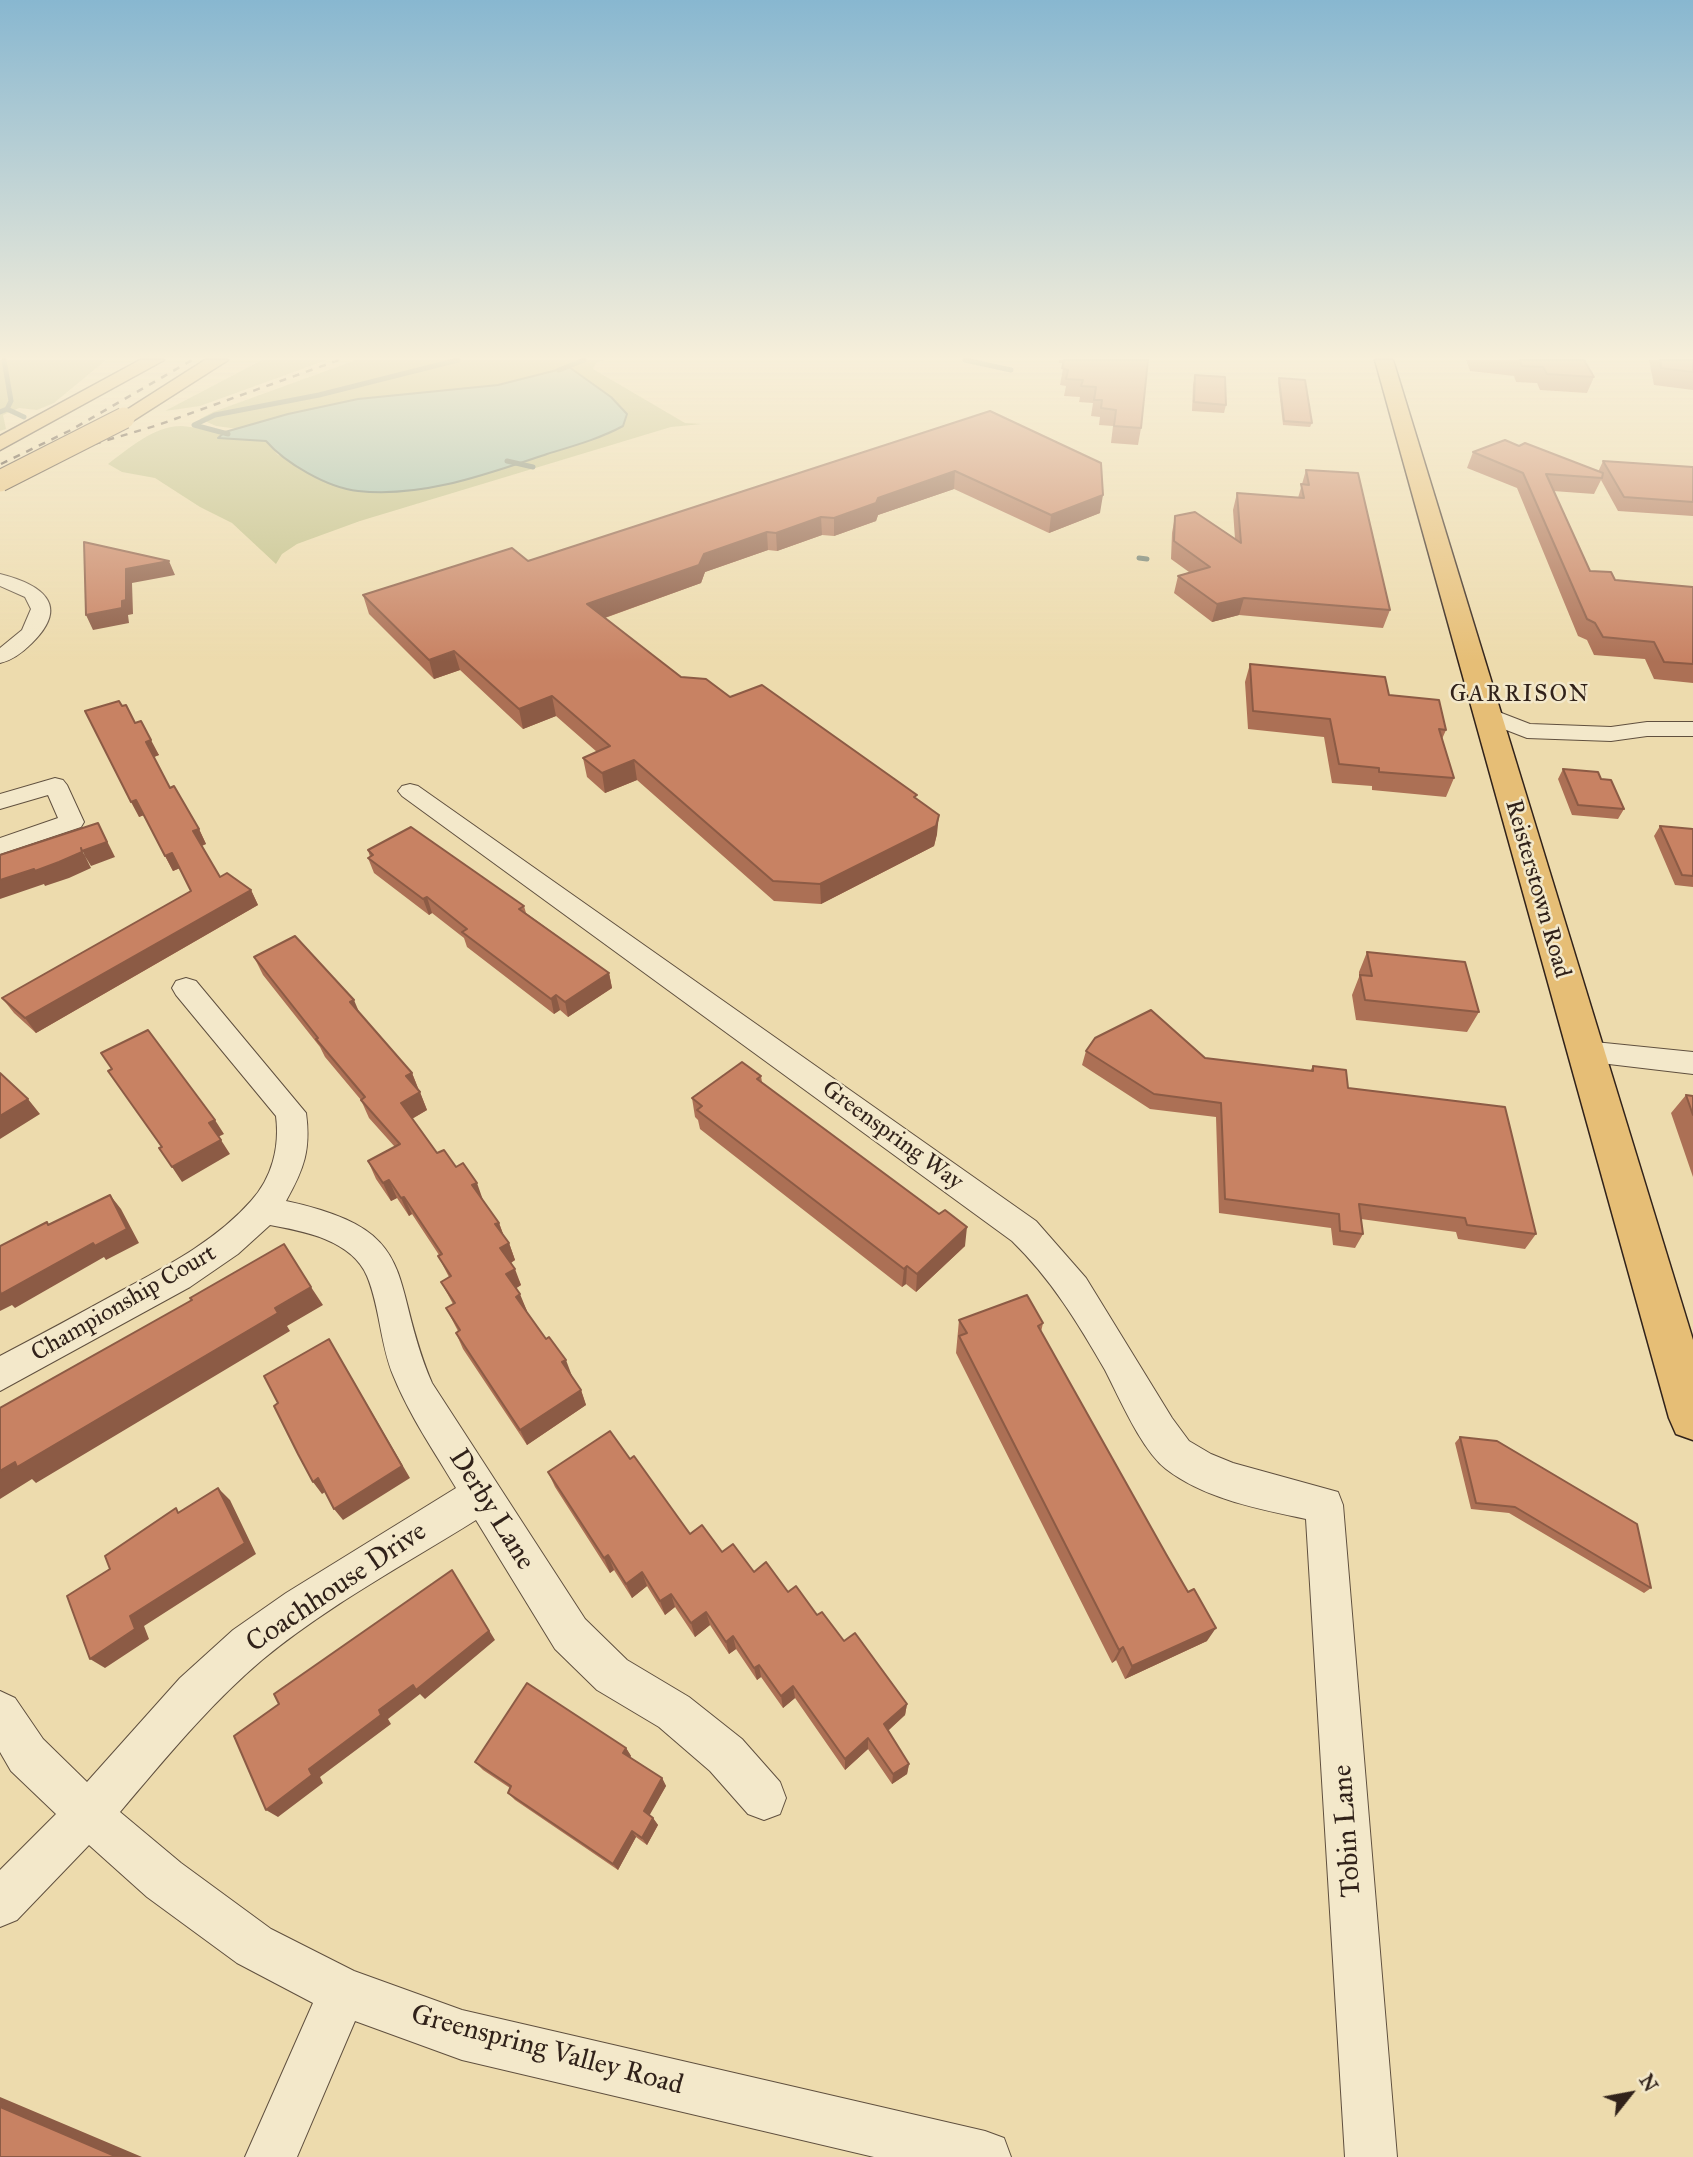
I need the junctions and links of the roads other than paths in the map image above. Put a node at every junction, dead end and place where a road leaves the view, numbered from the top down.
1 (40, 461) edge
2 (1413, 461) edge
3 (0, 481) edge
4 (0, 580) edge
5 (0, 657) edge
6 (1486, 714) junction
7 (1693, 729) edge
8 (410, 792) dead end
9 (0, 802) edge
10 (0, 846) edge
11 (186, 988) dead end
12 (1585, 1052) junction
13 (1693, 1063) edge
14 (264, 1210) junction
15 (0, 1375) edge
16 (1692, 1412) edge
17 (480, 1495) junction
18 (1324, 1505) joint
19 (0, 1713) edge
20 (764, 1798) dead end
21 (88, 1814) junction
22 (0, 1903) edge
23 (343, 1992) junction
24 (271, 2157) edge
25 (985, 2157) edge
26 (1371, 2157) edge

1 - 3 main road, bridge
2 - 6 main road, Reisterstown Road
4 - 5 street
6 - 7 street
6 - 12 main road, Reisterstown Road
8 - 18 street, Greenspring Way
9 - 10 street
11 - 14 street, Championship Court
12 - 13 street
12 - 16 main road, Reisterstown Road
14 - 15 street, Championship Court
14 - 17 street, Derby Lane
17 - 20 street, Derby Lane
17 - 21 street, Coachhouse Drive
18 - 26 street, Tobin Lane
19 - 21 street, Greenspring Valley Road
21 - 22 street, Coachhouse Drive
21 - 23 street, Greenspring Valley Road
23 - 24 street
23 - 25 street, Greenspring Valley Road

